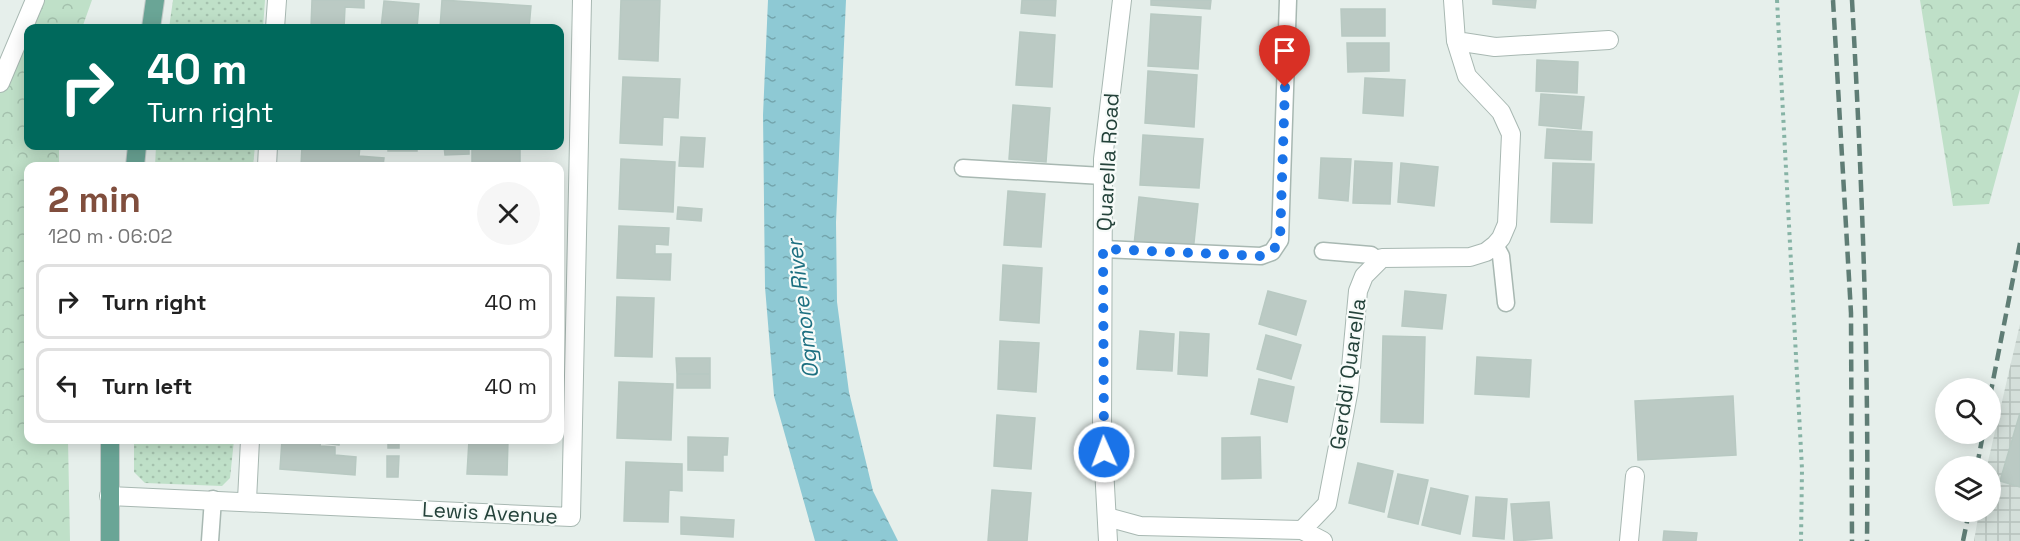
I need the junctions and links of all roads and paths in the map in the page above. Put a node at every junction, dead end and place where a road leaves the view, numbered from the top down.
1 (35, 0) edge
2 (155, 0) edge
3 (277, 0) edge
4 (582, 0) edge
5 (1122, 0) edge
6 (1288, 0) edge
7 (1453, 0) edge
8 (1777, 0) edge
9 (25, 24) edge
10 (152, 24) edge
11 (275, 24) edge
12 (24, 26) edge
13 (1609, 40) dead end
14 (1456, 41) junction
15 (0, 83) edge
16 (963, 168) dead end
17 (1103, 176) junction
18 (1495, 245) junction
19 (1103, 249) junction
20 (1323, 251) dead end
21 (1379, 261) junction
22 (1506, 303) dead end
23 (110, 444) edge
24 (250, 444) edge
25 (1635, 476) dead end
26 (109, 496) junction
27 (213, 499) junction
28 (247, 500) junction
29 (1107, 517) junction
30 (1302, 530) junction
31 (110, 541) edge
32 (210, 541) edge
33 (1108, 541) edge
34 (1323, 541) edge
35 (1629, 541) edge
36 (1801, 541) edge

1 - 9 street
2 - 10 main road
3 - 11 street
4 - 28 street, Lewis Avenue
5 - 17 street, Quarella Road
6 - 19 lane
7 - 14 street
8 - 36 path
12 - 15 street
13 - 14 street
14 - 18 street
16 - 17 lane
17 - 19 street, Quarella Road
18 - 21 street
18 - 22 lane
19 - 29 street, Quarella Road
20 - 21 lane
21 - 30 street, Gerddi Quarella
23 - 26 main road
24 - 28 street
25 - 35 street
26 - 27 street, Lewis Avenue
26 - 31 main road
27 - 28 street, Lewis Avenue
27 - 32 lane
29 - 30 street
29 - 33 street, Quarella Road
30 - 34 street

